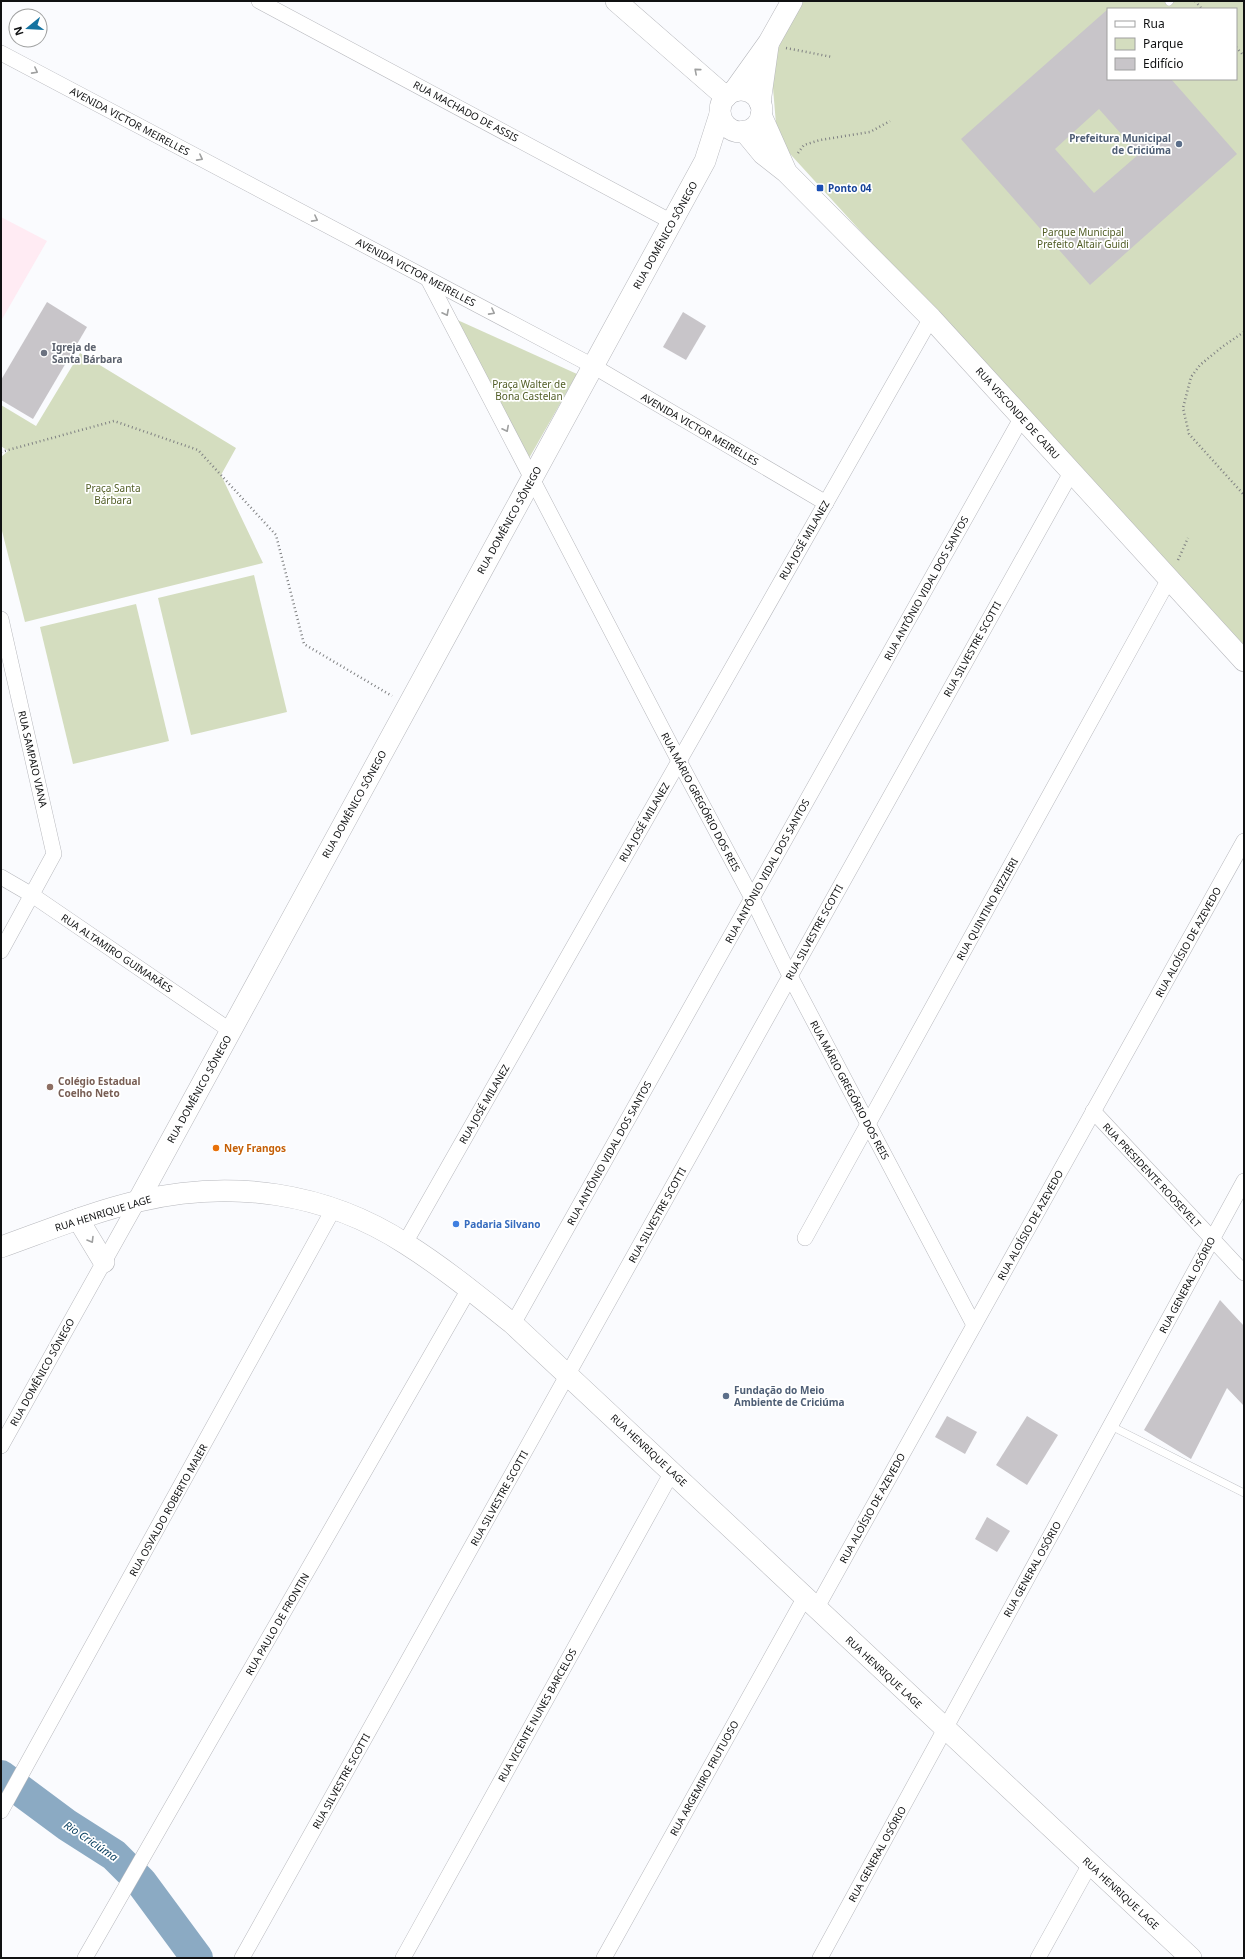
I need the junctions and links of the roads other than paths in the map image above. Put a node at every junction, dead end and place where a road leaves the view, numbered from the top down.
1 (260, 1) edge
2 (616, 1) edge
3 (792, 1) edge
4 (769, 42) junction
5 (1, 53) edge
6 (727, 101) junction
7 (761, 109) junction
8 (742, 132) junction
9 (705, 161) junction
10 (786, 172) junction
11 (672, 222) junction
12 (428, 279) junction
13 (931, 318) junction
14 (593, 366) junction
15 (1022, 417) junction
16 (1072, 472) junction
17 (532, 479) junction
18 (826, 503) junction
19 (1169, 579) junction
20 (1, 618) edge
21 (1244, 661) edge
22 (679, 761) junction
23 (1244, 841) edge
24 (1, 877) edge
25 (32, 895) junction
26 (752, 898) junction
27 (1, 951) edge
28 (790, 976) junction
29 (231, 1031) junction
30 (1093, 1111) junction
31 (869, 1123) junction
32 (1244, 1181) edge
33 (138, 1201) junction
34 (334, 1208) junction
35 (78, 1219) junction
36 (806, 1238) dead end
37 (1212, 1239) junction
38 (405, 1243) junction
39 (1, 1247) edge
40 (104, 1262) junction
41 (1244, 1273) edge
42 (469, 1289) junction
43 (513, 1324) junction
44 (974, 1325) junction
45 (568, 1374) junction
46 (1111, 1426) junction
47 (1, 1446) edge
48 (672, 1472) junction
49 (1244, 1493) edge
50 (810, 1603) junction
51 (945, 1729) junction
52 (4, 1805) edge
53 (1090, 1864) junction
54 (85, 1958) edge
55 (242, 1958) edge
56 (403, 1958) edge
57 (604, 1958) edge
58 (820, 1958) edge
59 (1038, 1958) edge
60 (1191, 1958) edge

1 - 11 street, RUA MACHADO DE ASSIS
6 -> 2 street
3 - 4 street, RUA DOMÊNICO SÔNEGO
4 - 6 street, RUA DOMÊNICO SÔNEGO
4 - 7 street, RUA DOMÊNICO SÔNEGO
5 -> 12 street, AVENIDA VICTOR MEIRELLES
6 - 7 street
6 - 8 street
6 - 9 street, RUA DOMÊNICO SÔNEGO
7 - 8 street
7 - 10 street, RUA VISCONDE DE CAIRU
8 - 9 street, RUA DOMÊNICO SÔNEGO
8 - 10 street, RUA VISCONDE DE CAIRU
9 - 11 street, RUA DOMÊNICO SÔNEGO
10 - 13 street, RUA VISCONDE DE CAIRU
11 - 14 street, RUA DOMÊNICO SÔNEGO
12 -> 14 street, AVENIDA VICTOR MEIRELLES
12 -> 17 street, RUA MÁRIO GREGÓRIO DOS REIS
13 - 15 street, RUA VISCONDE DE CAIRU
13 - 18 street, RUA JOSÉ MILANEZ
14 - 17 street, RUA DOMÊNICO SÔNEGO
14 - 18 street, AVENIDA VICTOR MEIRELLES
15 - 16 street, RUA VISCONDE DE CAIRU
15 - 26 street, RUA ANTÔNIO VIDAL DOS SANTOS
16 - 19 street, RUA VISCONDE DE CAIRU
16 - 28 street, RUA SILVESTRE SCOTTI
17 - 22 street, RUA MÁRIO GREGÓRIO DOS REIS
17 - 29 street, RUA DOMÊNICO SÔNEGO
18 - 22 street, RUA JOSÉ MILANEZ
19 - 21 street, RUA VISCONDE DE CAIRU
19 - 31 street, RUA QUINTINO RIZZIERI
20 - 25 street, RUA SAMPAIO VIANA
22 - 26 street, RUA MÁRIO GREGÓRIO DOS REIS
22 - 38 street, RUA JOSÉ MILANEZ
23 - 30 street, RUA ALOÍSIO DE AZEVEDO
24 - 25 street, RUA ALTAMIRO GUIMARÃES
25 - 27 street, RUA SAMPAIO VIANA
25 - 29 street, RUA ALTAMIRO GUIMARÃES
26 - 28 street, RUA MÁRIO GREGÓRIO DOS REIS
26 - 43 street, RUA ANTÔNIO VIDAL DOS SANTOS
28 - 31 street, RUA MÁRIO GREGÓRIO DOS REIS
28 - 45 street, RUA SILVESTRE SCOTTI
29 - 33 street, RUA DOMÊNICO SÔNEGO
30 - 37 street, RUA PRESIDENTE ROOSEVELT
30 - 44 street, RUA ALOÍSIO DE AZEVEDO
31 - 36 street, RUA QUINTINO RIZZIERI
31 - 44 street, RUA MÁRIO GREGÓRIO DOS REIS
32 - 37 street, RUA GENERAL OSÓRIO
33 - 34 street, RUA HENRIQUE LAGE
33 - 35 street, RUA HENRIQUE LAGE
33 - 40 street, RUA DOMÊNICO SÔNEGO
34 - 38 street, RUA HENRIQUE LAGE
34 - 52 street, RUA OSVALDO ROBERTO MAIER
35 - 39 street, RUA HENRIQUE LAGE
35 -> 40 street
37 - 41 street, RUA PRESIDENTE ROOSEVELT
37 - 46 street, RUA GENERAL OSÓRIO
38 - 42 street, RUA HENRIQUE LAGE
40 - 47 street, RUA DOMÊNICO SÔNEGO
42 - 43 street, RUA HENRIQUE LAGE
42 - 54 street, RUA PAULO DE FRONTIN
43 - 45 street, RUA HENRIQUE LAGE
44 - 50 street, RUA ALOÍSIO DE AZEVEDO
45 - 48 street, RUA HENRIQUE LAGE
45 - 55 street, RUA SILVESTRE SCOTTI
46 - 49 lane
46 - 51 street, RUA GENERAL OSÓRIO
48 - 50 street, RUA HENRIQUE LAGE
48 - 56 street, RUA VICENTE NUNES BARCELOS
50 - 51 street, RUA HENRIQUE LAGE
50 - 57 street, RUA ARGEMIRO FRUTUOSO
51 - 53 street, RUA HENRIQUE LAGE
51 - 58 street, RUA GENERAL OSÓRIO
53 - 59 street
53 - 60 street, RUA HENRIQUE LAGE

